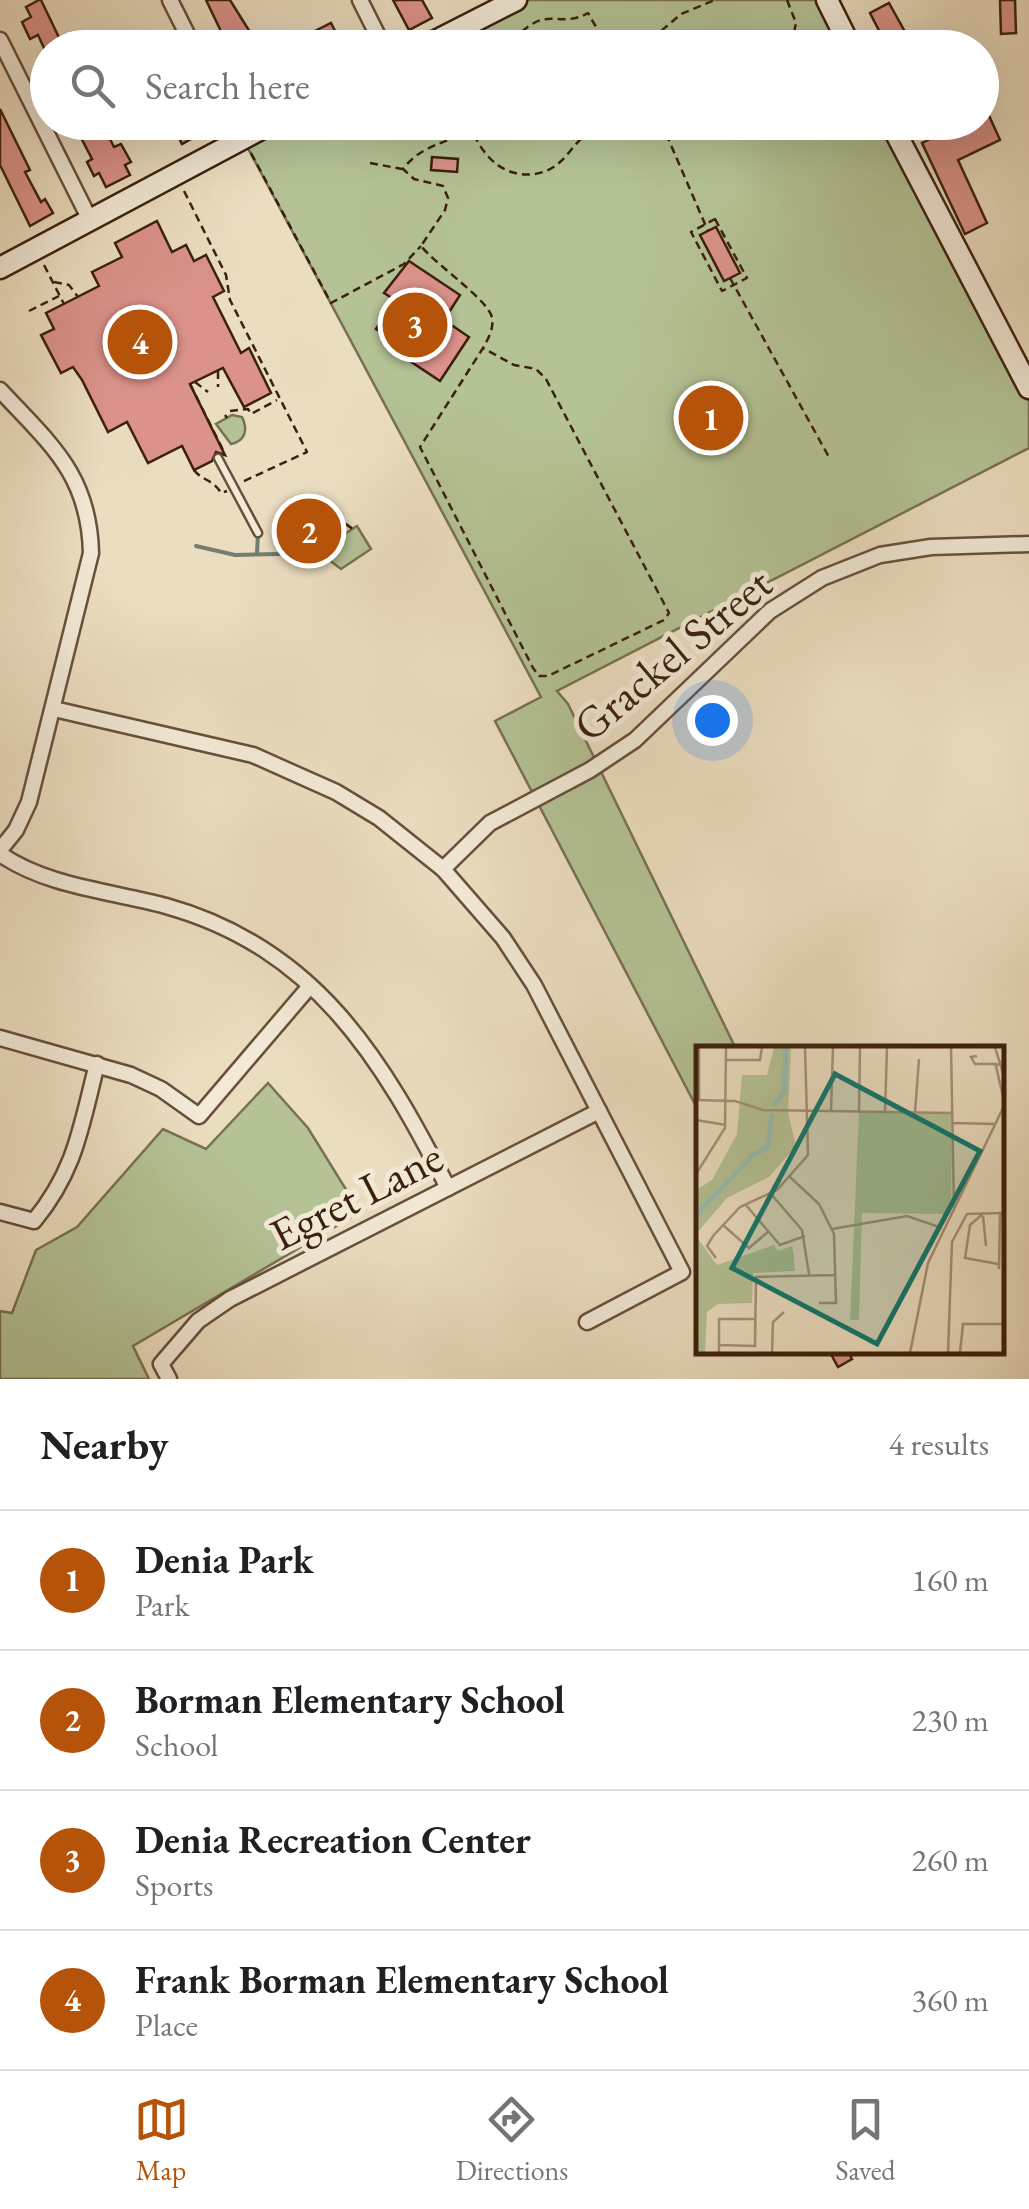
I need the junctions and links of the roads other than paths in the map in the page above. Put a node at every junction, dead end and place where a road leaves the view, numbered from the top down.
1 (170, 0) edge
2 (360, 0) edge
3 (516, 0) edge
4 (834, 2) edge
5 (185, 30) edge
6 (375, 30) edge
7 (457, 30) edge
8 (845, 30) edge
9 (0, 40) edge
10 (30, 100) edge
11 (50, 140) edge
12 (228, 140) edge
13 (899, 140) edge
14 (89, 218) junction
15 (0, 268) edge
16 (1029, 388) edge
17 (0, 390) edge
18 (218, 458) dead end
19 (258, 532) dead end
20 (1029, 544) edge
21 (54, 709) junction
22 (0, 852) edge
23 (444, 869) junction
24 (310, 986) junction
25 (0, 1038) edge
26 (97, 1064) junction
27 (600, 1111) junction
28 (448, 1188) junction
29 (0, 1212) edge
30 (587, 1322) dead end
31 (169, 1379) edge

1 - 5 street
2 - 6 street
3 - 7 street
4 - 8 street
9 - 10 street
11 - 14 street
12 - 14 street
13 - 16 street
14 - 15 street
17 - 21 street
18 - 19 lane
20 - 23 street, Grackel Street
21 - 22 street
21 - 23 street
22 - 24 street
23 - 27 street
24 - 26 street
24 - 28 street
25 - 26 street
26 - 29 street
27 - 28 street, Egret Lane
27 - 30 street
28 - 31 street, Egret Lane

